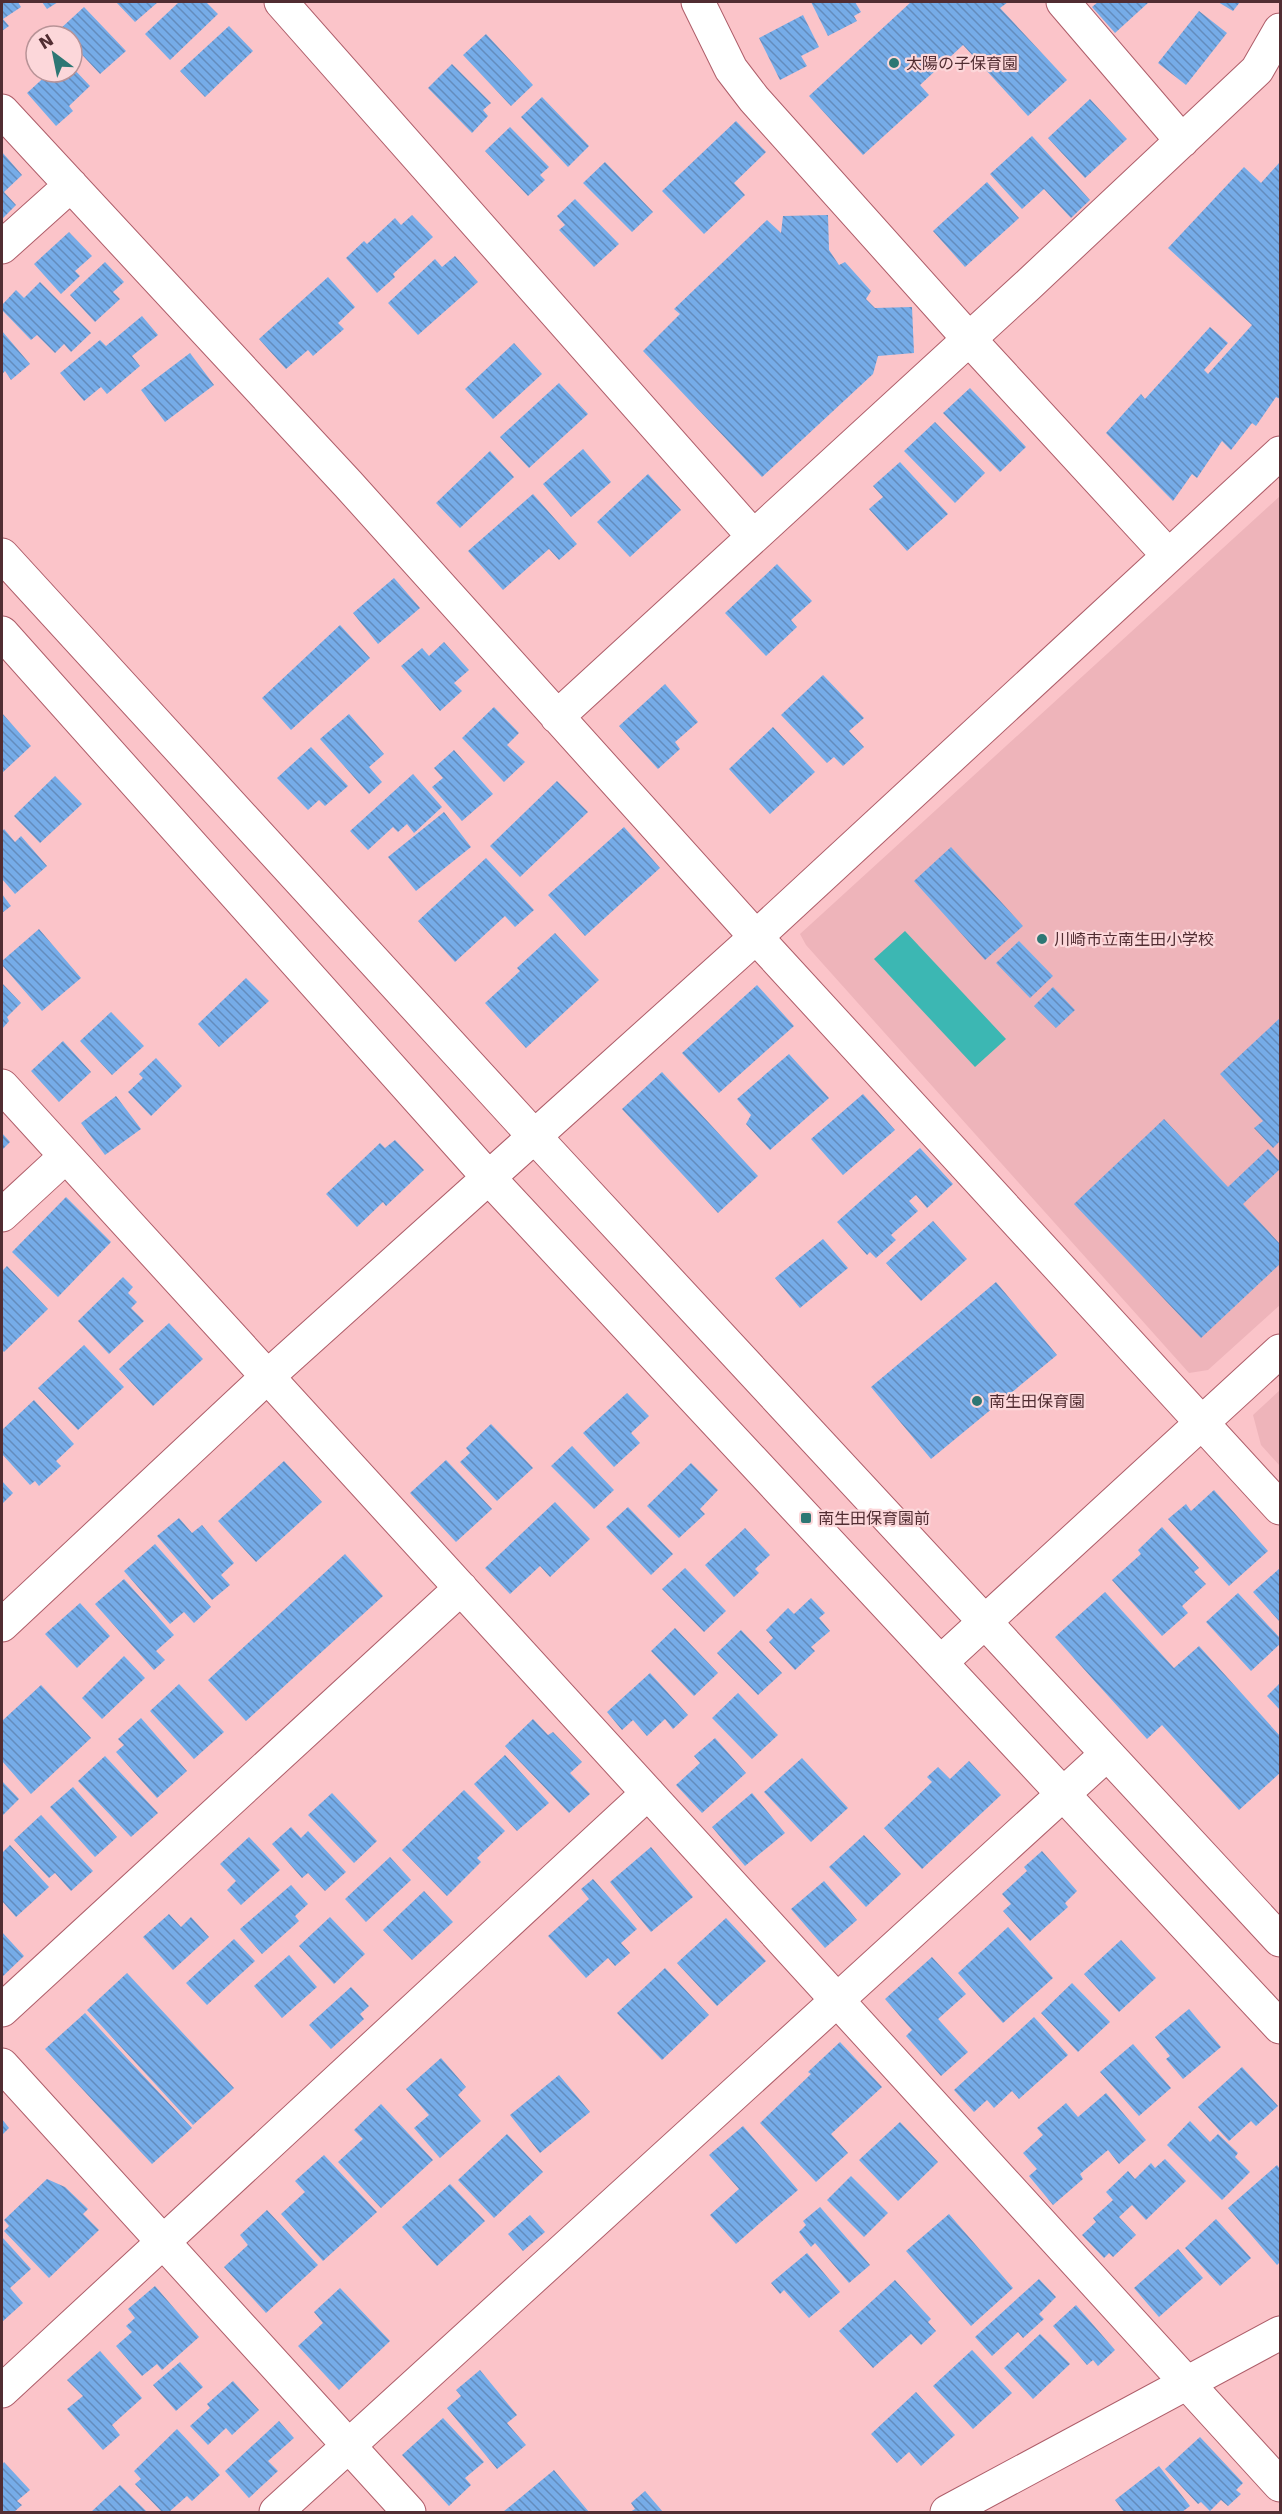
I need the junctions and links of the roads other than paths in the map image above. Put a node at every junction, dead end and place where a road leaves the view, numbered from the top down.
1 (281, 2) edge
2 (698, 2) edge
3 (1063, 2) edge
4 (1281, 30) edge
5 (2, 111) edge
6 (1182, 141) junction
7 (71, 185) junction
8 (2, 247) edge
9 (969, 339) junction
10 (1281, 453) edge
11 (753, 536) junction
12 (2, 555) edge
13 (1168, 555) junction
14 (2, 633) edge
15 (557, 717) junction
16 (756, 937) junction
17 (2, 1086) edge
18 (535, 1137) junction
19 (66, 1156) junction
20 (489, 1178) junction
21 (2, 1215) edge
22 (1281, 1351) edge
23 (267, 1377) junction
24 (1202, 1422) junction
25 (1281, 1508) edge
26 (461, 1588) junction
27 (986, 1622) junction
28 (2, 1624) edge
29 (941, 1662) junction
30 (1107, 1754) junction
31 (648, 1793) junction
32 (1063, 1794) junction
33 (1281, 1940) edge
34 (838, 2000) junction
35 (2, 2010) edge
36 (1281, 2027) edge
37 (2, 2065) edge
38 (163, 2242) junction
39 (1281, 2333) edge
40 (1188, 2383) junction
41 (2, 2391) edge
42 (349, 2446) junction
43 (1281, 2486) edge
44 (276, 2512) edge
45 (409, 2512) edge
46 (947, 2512) edge

1 - 11 street
2 - 9 street
3 - 6 street
4 - 6 street
5 - 7 street
6 - 9 street
7 - 8 street
7 - 15 street
9 - 11 street
9 - 13 street
10 - 13 street
11 - 15 street
12 - 18 street
13 - 16 street
14 - 20 street
15 - 16 street
16 - 18 street
16 - 24 street
17 - 19 street
18 - 20 street
18 - 27 street
19 - 21 street
19 - 23 street
20 - 23 street
20 - 29 street
22 - 24 street
23 - 26 street
23 - 28 street
24 - 25 street
24 - 27 street
26 - 31 street
26 - 35 street
27 - 29 street
27 - 30 street
29 - 32 street
30 - 32 street
30 - 33 street
31 - 34 street
31 - 38 street
32 - 34 street
32 - 36 street
34 - 40 street
34 - 42 street
37 - 38 street
38 - 41 street
38 - 42 street
39 - 40 street
40 - 43 street
40 - 46 street
42 - 44 street
42 - 45 street

